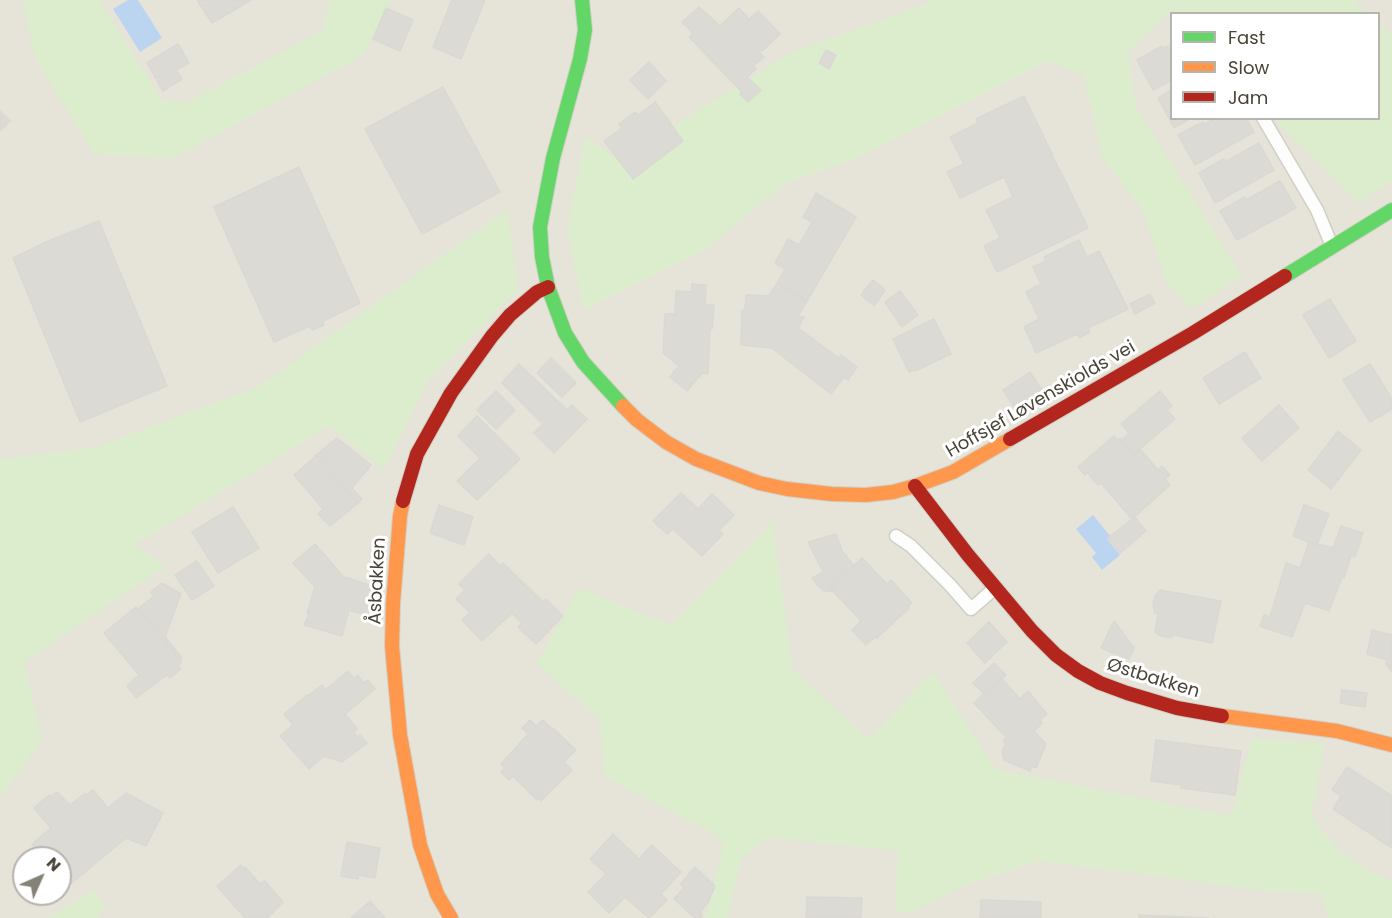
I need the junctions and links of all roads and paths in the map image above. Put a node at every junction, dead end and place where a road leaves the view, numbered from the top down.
1 (582, 0) edge
2 (1264, 120) edge
3 (1392, 210) edge
4 (1333, 247) junction
5 (548, 287) junction
6 (915, 486) junction
7 (896, 536) dead end
8 (996, 588) junction
9 (1392, 745) edge
10 (451, 918) edge

1 - 5 street, Hoffsjef Løvenskiolds vei
2 - 4 lane
3 - 4 street, Hoffsjef Løvenskiolds vei
4 - 6 street, Hoffsjef Løvenskiolds vei
5 - 6 street, Hoffsjef Løvenskiolds vei
5 - 10 street, Åsbakken
6 - 8 street, Østbakken
7 - 8 lane
8 - 9 street, Østbakken

